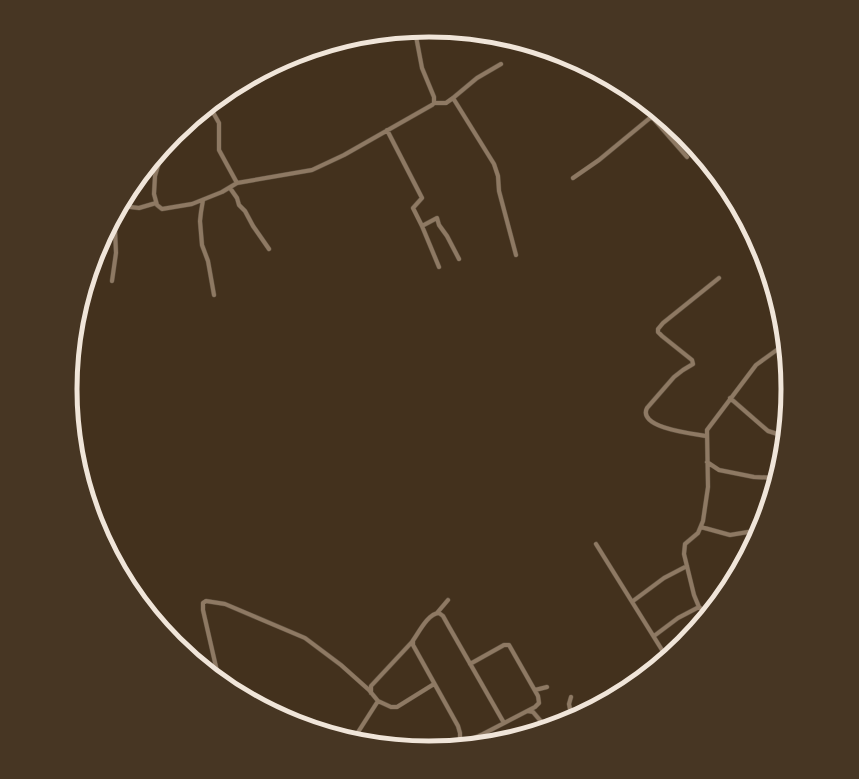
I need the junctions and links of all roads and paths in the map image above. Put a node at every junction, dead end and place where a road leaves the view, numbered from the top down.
1 (416, 38) edge
2 (501, 64) dead end
3 (453, 98) junction
4 (434, 103) junction
5 (213, 112) edge
6 (652, 117) joint
7 (387, 130) junction
8 (687, 157) dead end
9 (158, 164) edge
10 (573, 178) dead end
11 (237, 183) junction
12 (230, 188) junction
13 (204, 200) junction
14 (156, 203) junction
15 (128, 207) edge
16 (422, 226) junction
17 (115, 230) edge
18 (270, 249) dead end
19 (516, 255) dead end
20 (459, 258) dead end
21 (439, 268) dead end
22 (719, 278) dead end
23 (112, 281) dead end
24 (214, 295) dead end
25 (779, 347) edge
26 (730, 398) junction
27 (779, 435) edge
28 (706, 436) junction
29 (707, 462) junction
30 (771, 478) edge
31 (701, 526) junction
32 (752, 531) edge
33 (596, 544) dead end
34 (687, 566) junction
35 (448, 600) dead end
36 (633, 601) junction
37 (699, 607) junction
38 (704, 611) edge
39 (436, 613) junction
40 (654, 636) junction
41 (413, 640) junction
42 (664, 653) edge
43 (470, 664) junction
44 (217, 670) edge
45 (434, 684) junction
46 (547, 687) dead end
47 (535, 690) junction
48 (371, 693) junction
49 (571, 697) dead end
50 (378, 701) junction
51 (528, 710) junction
52 (571, 712) edge
53 (504, 723) junction
54 (543, 723) edge
55 (357, 734) edge
56 (471, 739) edge
57 (459, 740) edge

1 - 4 street
2 - 3 street
3 - 4 street
3 - 19 street
4 - 7 street
5 - 11 street
6 - 8 street
6 - 10 street
7 - 11 street
7 - 16 street
9 - 14 street
11 - 12 street
12 - 13 street
12 - 18 street
13 - 14 street
13 - 24 street
14 - 15 street
16 - 20 street
16 - 21 street
17 - 23 street
22 - 28 street
25 - 26 street
26 - 27 street
26 - 28 street
28 - 29 street
29 - 30 street
29 - 31 street
31 - 32 street
31 - 34 street
33 - 36 street
34 - 36 street
34 - 37 street
35 - 39 street
36 - 40 street
37 - 38 street
37 - 40 street
39 - 41 street
39 - 43 street
40 - 42 street
41 - 45 street
41 - 48 street
43 - 47 street
43 - 53 street
44 - 48 street
45 - 50 street
45 - 57 street
46 - 47 street
47 - 51 street
48 - 50 street
49 - 52 street
50 - 55 street
51 - 53 street
51 - 54 street
53 - 56 street

